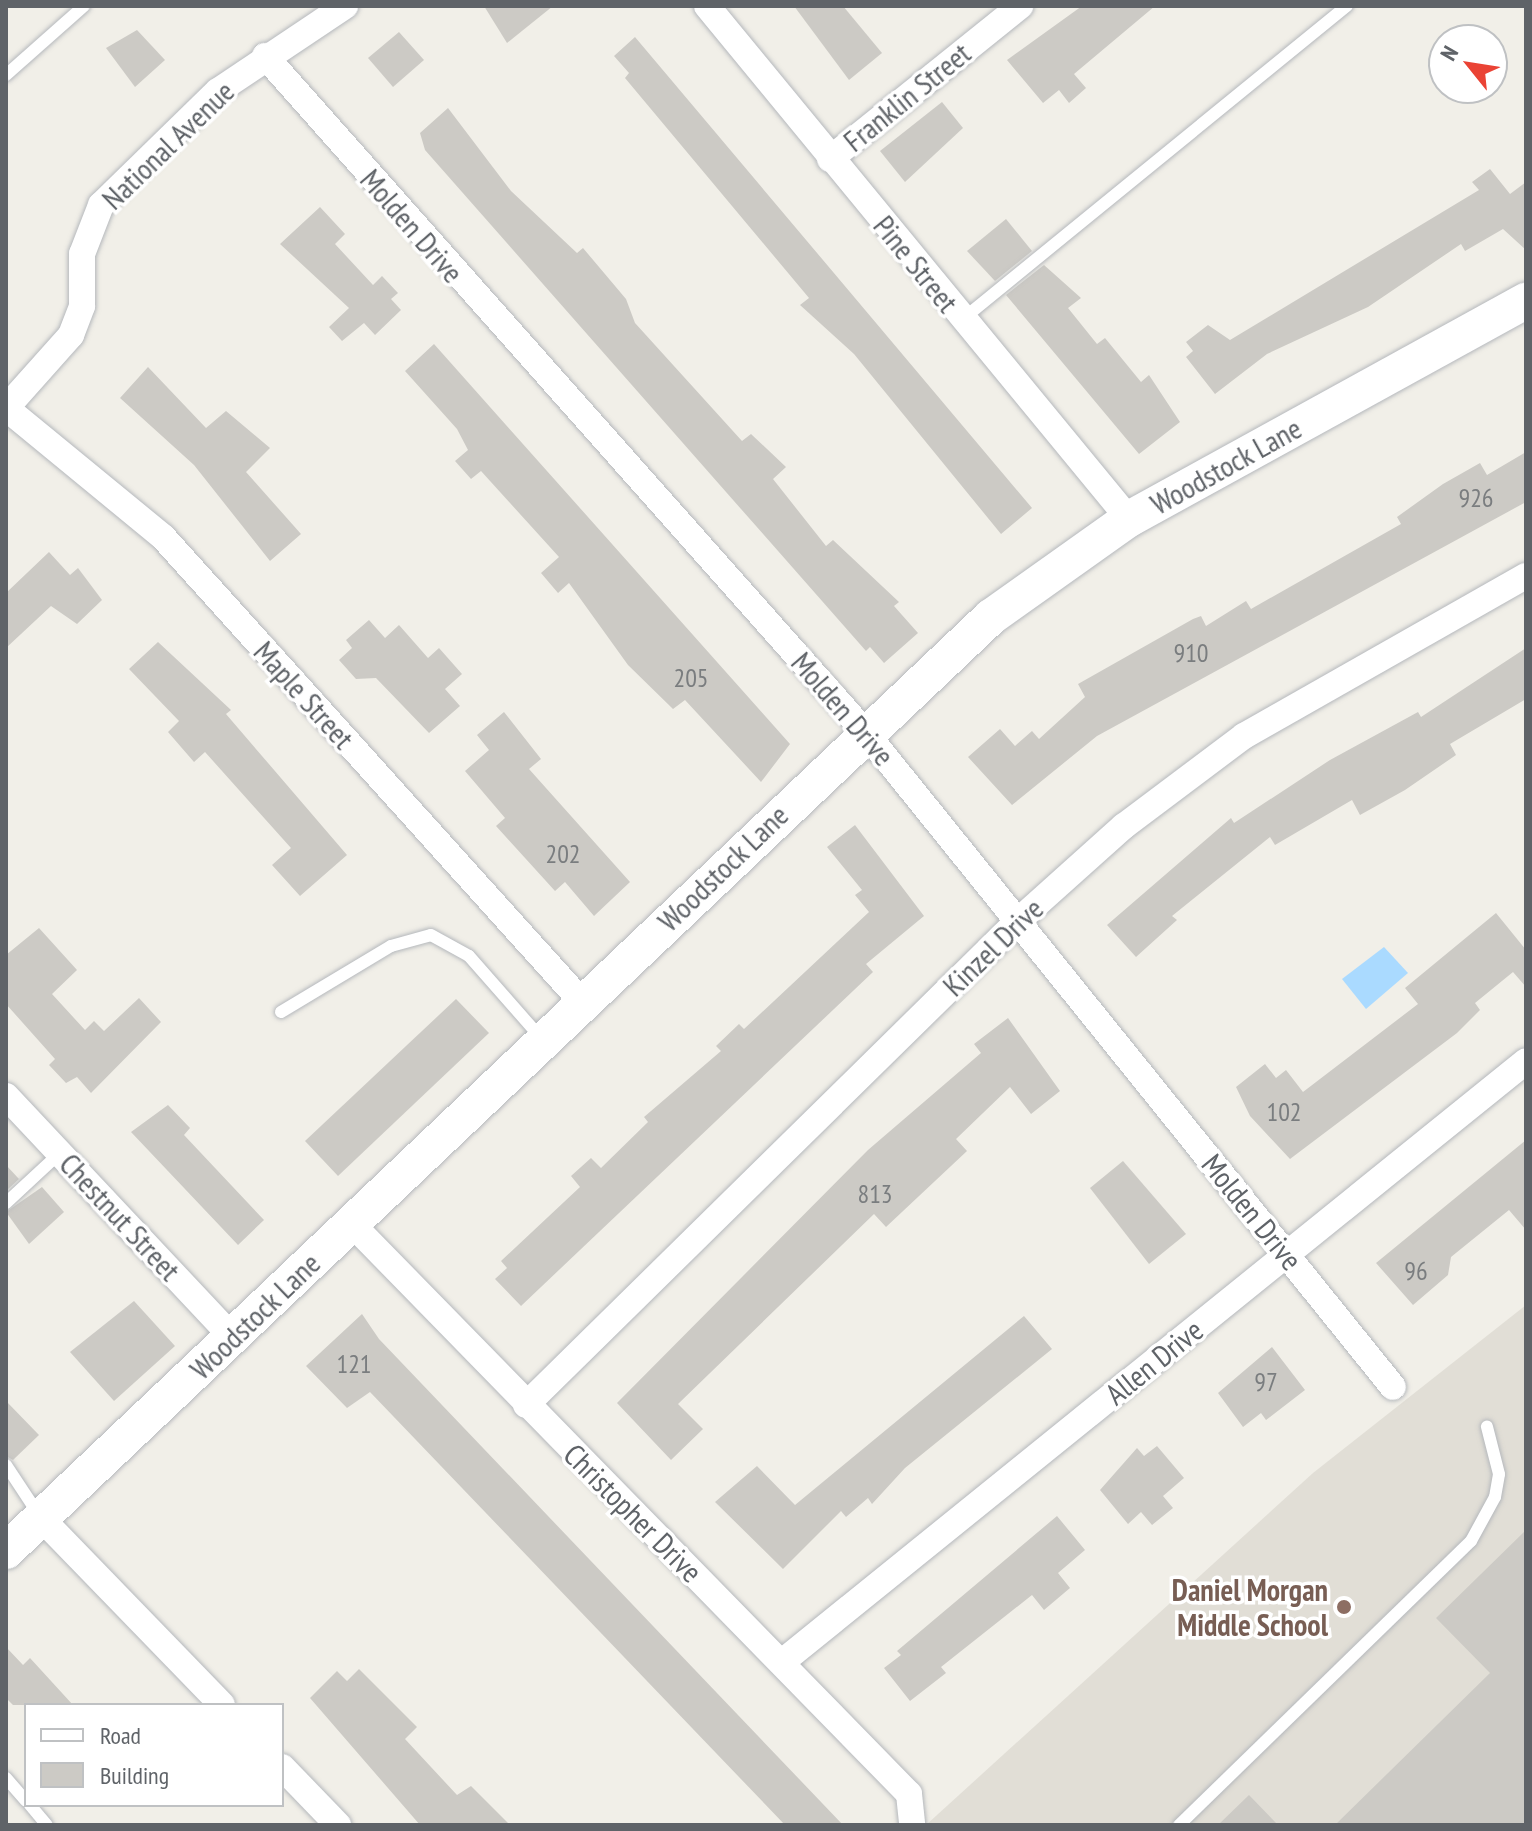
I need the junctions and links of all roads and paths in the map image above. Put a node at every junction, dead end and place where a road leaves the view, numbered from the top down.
1 (84, 6) edge
2 (345, 6) edge
3 (707, 6) edge
4 (1020, 6) edge
5 (1347, 6) edge
6 (265, 56) junction
7 (6, 75) edge
8 (830, 159) junction
9 (1526, 301) edge
10 (962, 320) junction
11 (6, 408) edge
12 (1129, 519) junction
13 (1526, 576) edge
14 (865, 732) junction
15 (1018, 921) junction
16 (583, 1003) junction
17 (281, 1012) dead end
18 (543, 1041) junction
19 (1526, 1061) edge
20 (6, 1096) edge
21 (60, 1153) junction
22 (6, 1203) edge
23 (352, 1224) junction
24 (1287, 1254) junction
25 (233, 1338) junction
26 (1393, 1387) dead end
27 (526, 1405) junction
28 (1487, 1427) dead end
29 (6, 1465) edge
30 (41, 1518) junction
31 (6, 1551) edge
32 (782, 1662) junction
33 (220, 1703) edge
34 (284, 1769) edge
35 (6, 1778) edge
36 (24, 1798) edge
37 (31, 1807) edge
38 (913, 1814) edge
39 (47, 1825) edge
40 (338, 1825) edge
41 (1179, 1825) edge

1 - 7 lane
2 - 6 street, National Avenue
3 - 8 street, Pine Street
4 - 8 street, Franklin Street
5 - 10 lane
6 - 11 street, National Avenue
6 - 14 street, Molden Drive
8 - 10 street, Pine Street
9 - 12 street, Woodstock Lane
10 - 12 street, Pine Street
11 - 16 street, Maple Street
12 - 14 street, Woodstock Lane
13 - 15 street, Kinzel Drive
14 - 15 street, Molden Drive
14 - 16 street, Woodstock Lane
15 - 24 street, Molden Drive
15 - 27 street, Kinzel Drive
16 - 18 street, Woodstock Lane
17 - 18 lane
18 - 23 street, Woodstock Lane
19 - 24 street, Allen Drive
20 - 21 street, Chestnut Street
21 - 22 lane
21 - 25 street, Chestnut Street
23 - 25 street, Woodstock Lane
23 - 27 street, Christopher Drive
24 - 26 street, Molden Drive
24 - 32 street, Allen Drive
25 - 30 street, Woodstock Lane
27 - 32 street, Christopher Drive
28 - 41 lane
29 - 30 lane
30 - 31 street, Woodstock Lane
30 - 33 street
32 - 38 street, Christopher Drive
34 - 40 street
35 - 36 lane
37 - 39 lane

